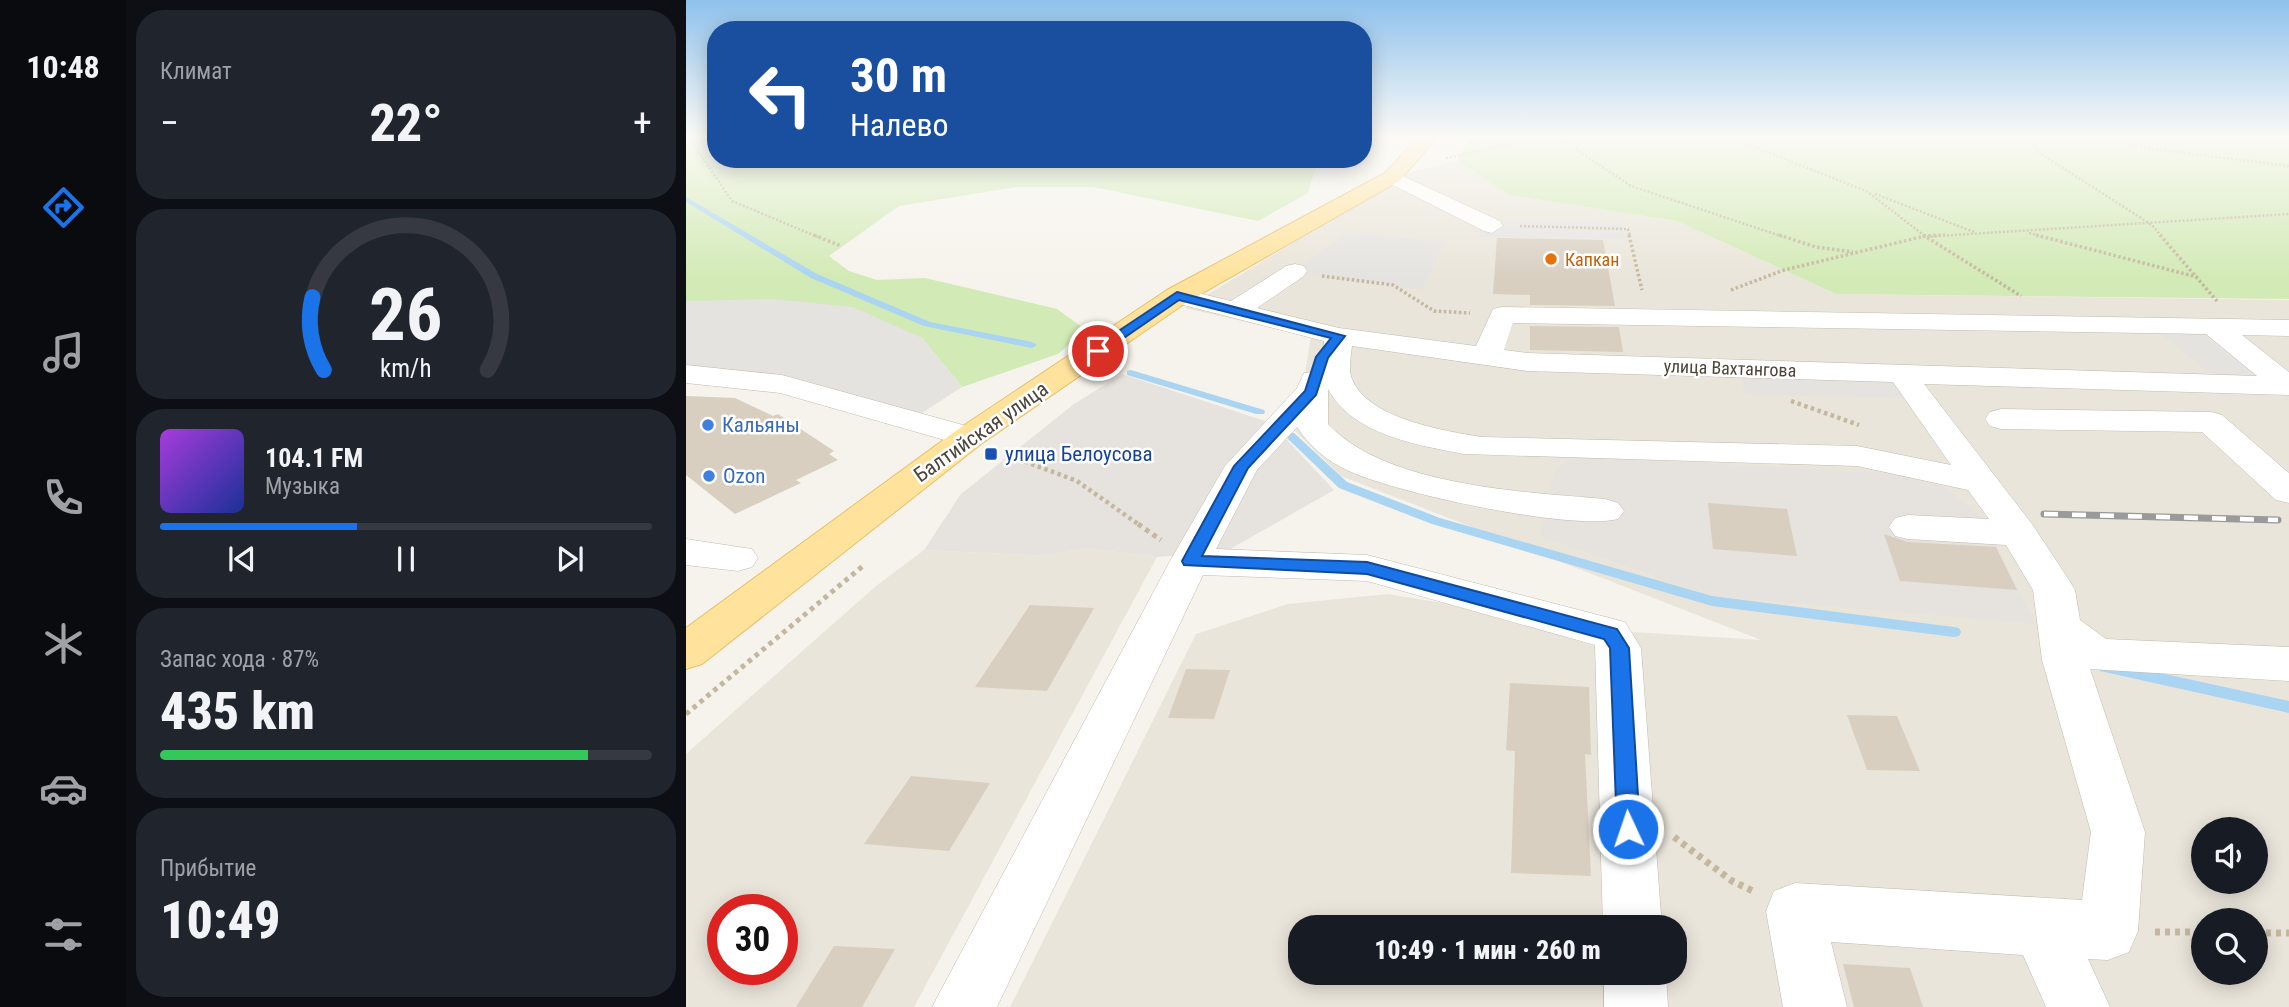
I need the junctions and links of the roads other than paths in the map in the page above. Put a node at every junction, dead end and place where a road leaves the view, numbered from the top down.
1 (1388, 185) edge
2 (1408, 185) edge
3 (1492, 226) road end
4 (1295, 271) road end
5 (1177, 296) junction
6 (1234, 311) junction
7 (2213, 326) junction
8 (2289, 328) edge
9 (1339, 336) junction
10 (1487, 356) junction
11 (1901, 373) junction
12 (686, 374) edge
13 (2287, 385) edge
14 (1311, 392) junction
15 (2001, 419) dead end
16 (969, 438) junction
17 (1981, 482) junction
18 (2289, 492) edge
19 (1605, 511) dead end
20 (1908, 527) dead end
21 (2018, 533) junction
22 (686, 552) edge
23 (738, 558) dead end
24 (1190, 561) junction
25 (2060, 628) junction
26 (686, 652) edge
27 (2289, 664) edge
28 (1632, 915) edge
29 (2042, 927) junction
30 (1635, 985) edge
31 (964, 1007) edge
32 (1636, 1007) edge
33 (1815, 1007) edge
34 (2078, 1007) edge

1 - 5 main road, Балтийская улица
2 - 3 street
4 - 6 street
5 - 6 street, улица Вахтангова
5 - 16 main road, Балтийская улица
6 - 9 street, улица Вахтангова
7 - 8 street
7 - 10 street
7 - 13 street
9 - 10 street, улица Вахтангова
9 - 14 street
9 - 17 street
10 - 11 street, улица Вахтангова
11 - 13 street, улица Вахтангова
11 - 17 street
12 - 16 lane
14 - 19 street
14 - 24 street
15 - 18 street
16 - 26 main road, Балтийская улица
17 - 21 street
20 - 21 street
21 - 25 street
22 - 23 street
24 - 28 street
24 - 31 street
25 - 27 street
25 - 29 street
29 - 33 street
29 - 34 lane
30 - 32 street

